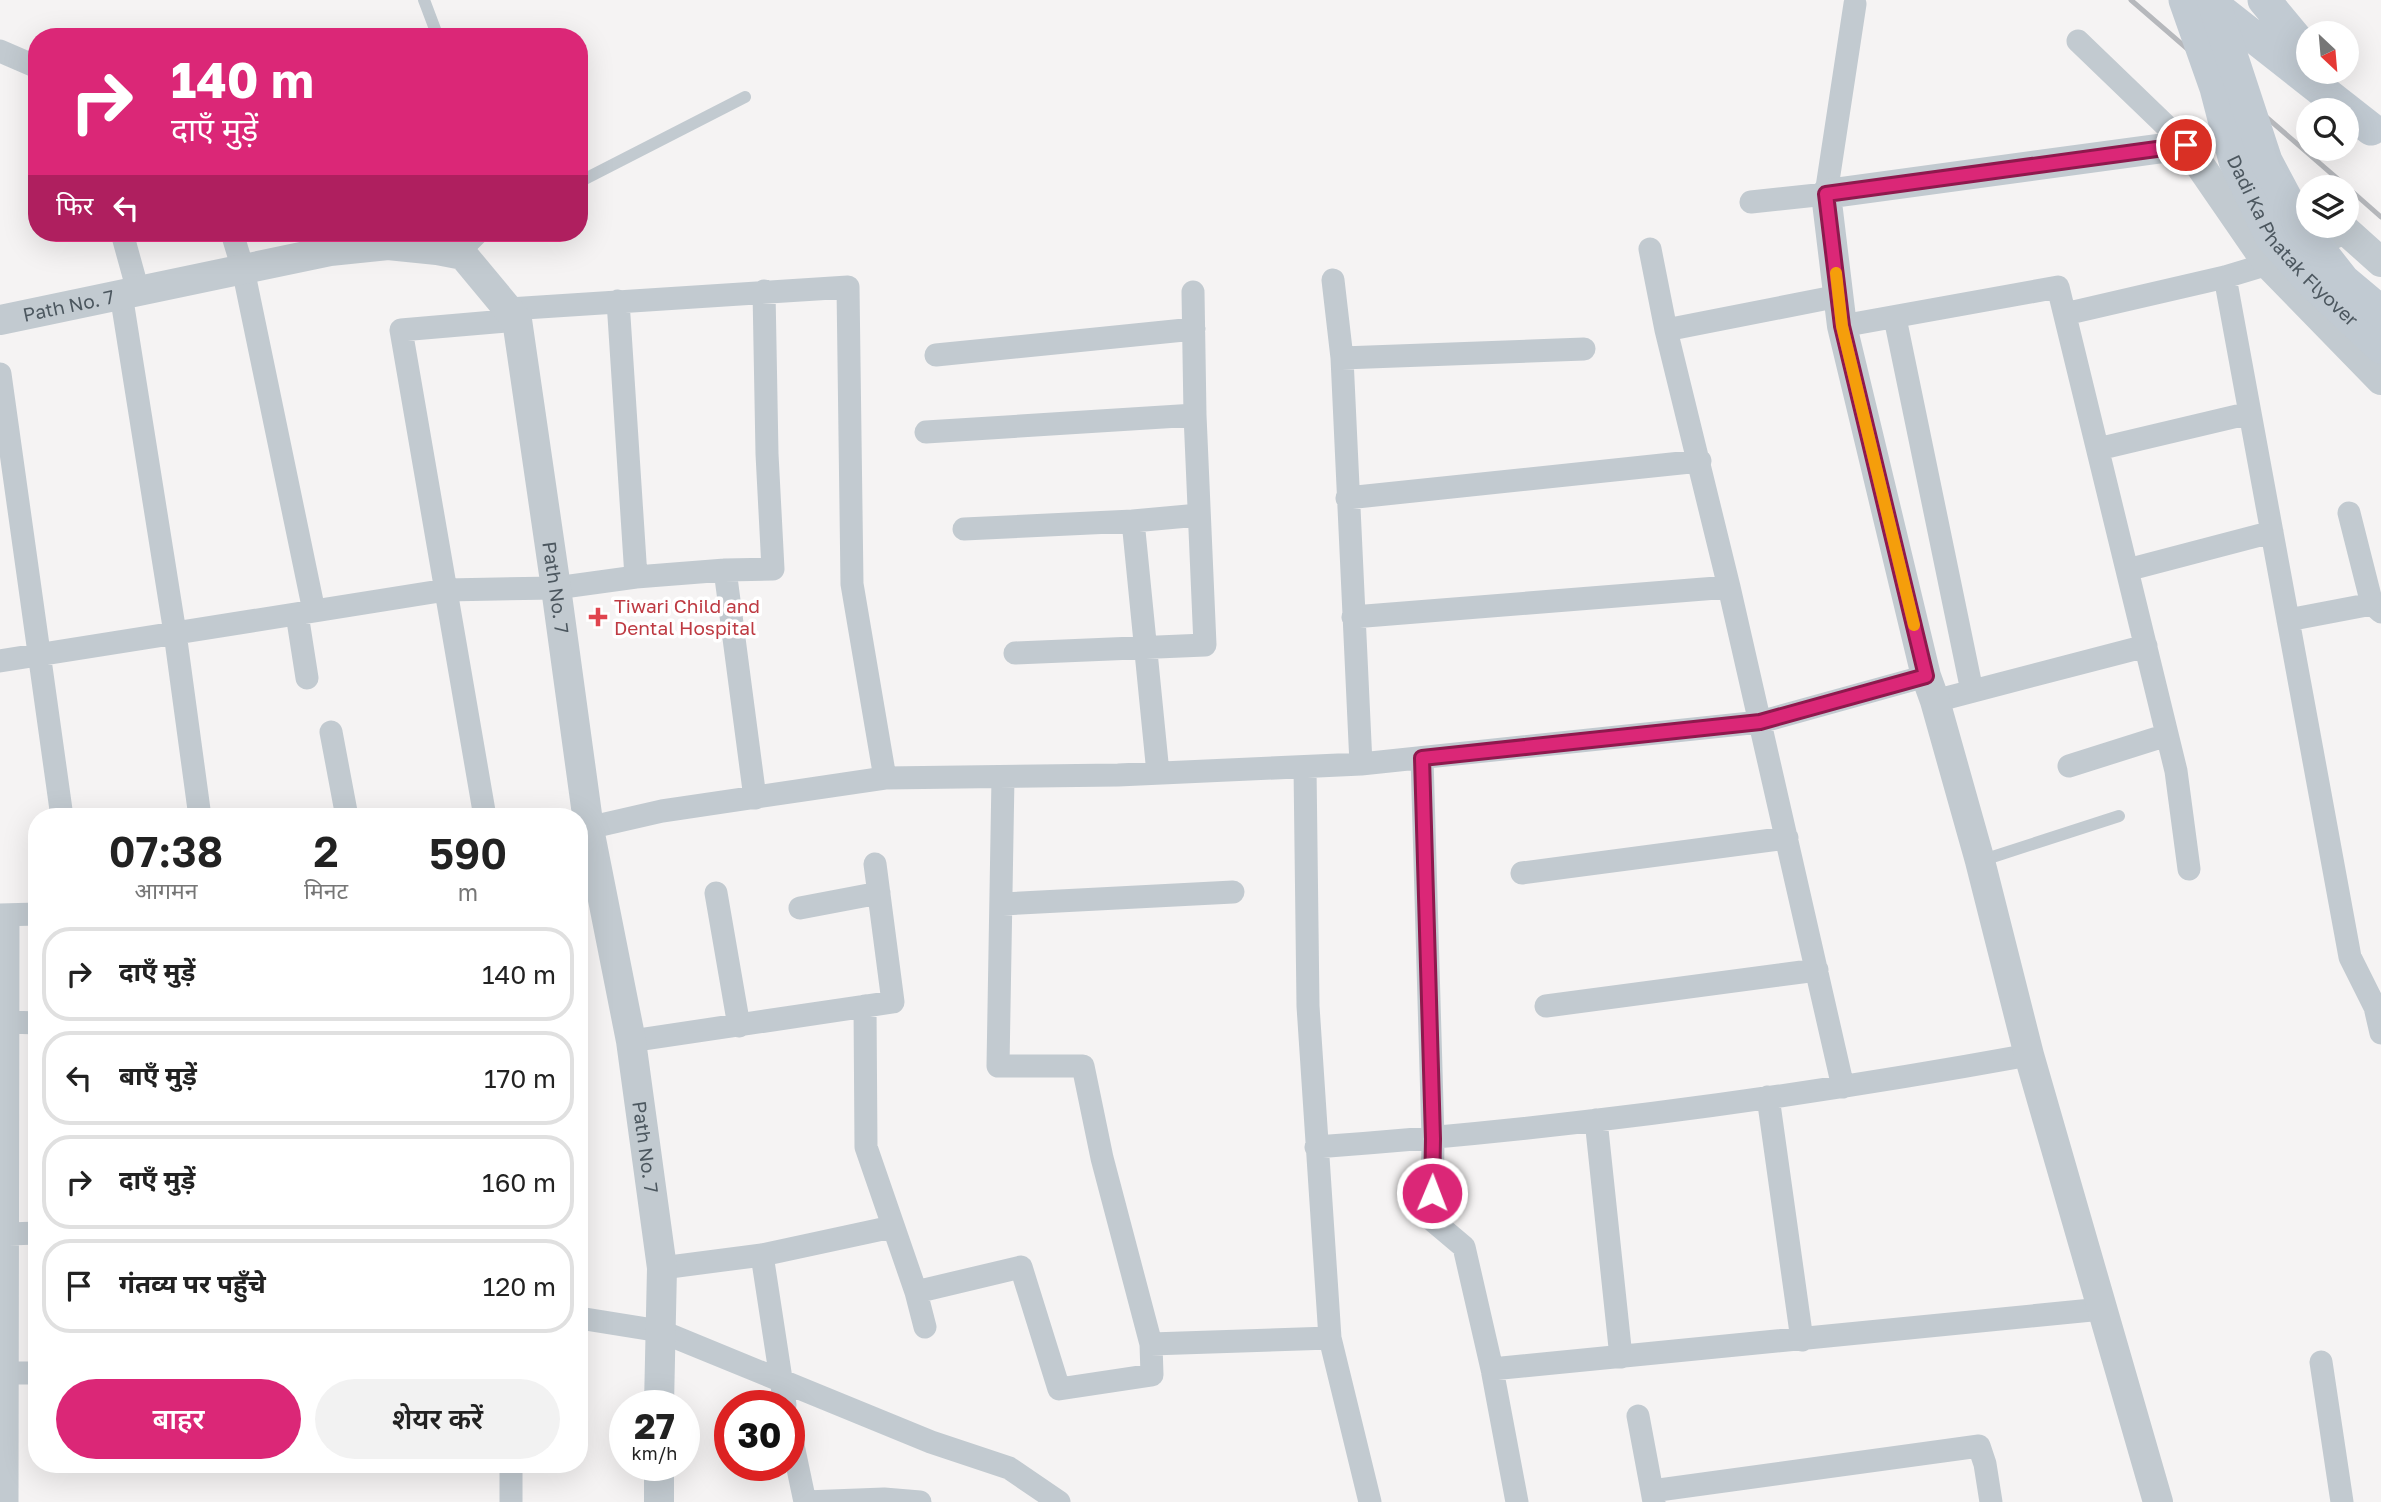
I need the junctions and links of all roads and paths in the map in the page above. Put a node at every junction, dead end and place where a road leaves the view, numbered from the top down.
1 (424, 0) edge
2 (2185, 0) edge
3 (2207, 0) edge
4 (2213, 0) edge
5 (2264, 0) edge
6 (1854, 4) dead end
7 (435, 28) edge
8 (2296, 39) edge
9 (2078, 41) dead end
10 (0, 51) edge
11 (28, 62) edge
12 (2334, 84) edge
13 (745, 97) dead end
14 (2376, 134) edge
15 (2186, 145) junction
16 (588, 177) edge
17 (1826, 194) junction
18 (1751, 202) dead end
19 (123, 242) edge
20 (235, 242) edge
21 (476, 242) edge
22 (1650, 249) dead end
23 (463, 255) junction
24 (2381, 262) edge
25 (2268, 264) junction
26 (243, 269) junction
27 (2225, 277) junction
28 (1333, 280) dead end
29 (764, 291) junction
30 (1193, 292) dead end
31 (130, 293) junction
32 (1839, 296) junction
33 (618, 302) junction
34 (2381, 312) edge
35 (2065, 314) junction
36 (513, 315) junction
37 (1895, 318) junction
38 (0, 320) edge
39 (1842, 326) junction
40 (1194, 329) junction
41 (1666, 330) junction
42 (2381, 348) edge
43 (1584, 349) dead end
44 (936, 355) dead end
45 (1342, 358) junction
46 (0, 374) edge
47 (2381, 380) edge
48 (2250, 413) junction
49 (1195, 415) junction
50 (926, 432) dead end
51 (2098, 449) junction
52 (1700, 461) junction
53 (1347, 498) junction
54 (2349, 513) dead end
55 (1199, 515) junction
56 (1133, 521) junction
57 (964, 529) dead end
58 (2272, 532) junction
59 (725, 570) junction
60 (2127, 570) junction
61 (635, 577) junction
62 (1729, 587) junction
63 (556, 588) junction
64 (446, 590) junction
65 (2377, 608) edge
66 (305, 612) junction
67 (1353, 617) junction
68 (2288, 620) junction
69 (174, 633) junction
70 (2146, 646) junction
71 (1144, 648) junction
72 (1015, 653) dead end
73 (40, 656) junction
74 (0, 661) edge
75 (307, 678) dead end
76 (1931, 689) junction
77 (1972, 691) junction
78 (1760, 722) junction
79 (331, 732) dead end
80 (2167, 735) junction
81 (1422, 758) junction
82 (1361, 764) junction
83 (2068, 766) dead end
84 (1306, 767) junction
85 (1158, 773) junction
86 (1003, 777) junction
87 (885, 778) junction
88 (755, 797) junction
89 (61, 808) edge
90 (199, 808) edge
91 (345, 808) edge
92 (483, 808) edge
93 (581, 808) edge
94 (2119, 816) dead end
95 (588, 829) edge
96 (1787, 838) junction
97 (588, 848) edge
98 (1980, 861) junction
99 (875, 864) dead end
100 (2189, 869) dead end
101 (1522, 873) dead end
102 (716, 892) dead end
103 (1233, 892) dead end
104 (879, 893) junction
105 (1003, 904) junction
106 (800, 908) dead end
107 (28, 914) edge
108 (4, 915) edge
109 (1817, 970) junction
110 (865, 1006) junction
111 (1546, 1006) dead end
112 (9, 1021) junction
113 (28, 1022) edge
114 (739, 1026) junction
115 (2381, 1033) edge
116 (631, 1041) junction
117 (2029, 1055) junction
118 (1843, 1087) junction
119 (1768, 1097) junction
120 (1596, 1120) junction
121 (1433, 1139) junction
122 (1316, 1147) junction
123 (892, 1227) junction
124 (28, 1233) edge
125 (9, 1234) junction
126 (762, 1255) junction
127 (662, 1268) junction
128 (916, 1292) junction
129 (2102, 1309) junction
130 (588, 1319) edge
131 (925, 1327) dead end
132 (660, 1331) junction
133 (1330, 1338) junction
134 (1802, 1340) junction
135 (1151, 1344) junction
136 (1621, 1357) junction
137 (2321, 1362) dead end
138 (1492, 1369) junction
139 (9, 1373) junction
140 (28, 1373) edge
141 (780, 1379) junction
142 (659, 1390) edge
143 (782, 1390) edge
144 (1638, 1416) dead end
145 (511, 1473) edge
146 (659, 1481) edge
147 (801, 1481) edge
148 (1653, 1497) edge
149 (8, 1502) edge
150 (511, 1502) edge
151 (659, 1502) edge
152 (805, 1502) edge
153 (920, 1502) edge
154 (1059, 1502) edge
155 (1370, 1502) edge
156 (1517, 1502) edge
157 (1991, 1502) edge
158 (2158, 1502) edge
159 (2342, 1502) edge

1 - 7 lane
2 - 42 main road, Dadi Ka Phatak Flyover, bridge
3 - 14 main road
4 - 34 main road, Dadi Ka Phatak Flyover, bridge
5 - 8 main road
6 - 17 street
9 - 15 street
10 - 11 street
12 - 14 main road
13 - 16 lane
15 - 17 street
15 - 25 street
17 - 18 street
17 - 32 street
19 - 31 street
20 - 26 street
21 - 23 lane
22 - 41 street
23 - 26 street, Path No. 7
23 - 36 street
24 - 25 street
25 - 27 street
25 - 47 street
26 - 31 street, Path No. 7
26 - 66 street
27 - 35 street
27 - 48 street
28 - 45 street
29 - 33 street
29 - 59 street
29 - 87 street
30 - 40 street
31 - 38 street, Path No. 7
31 - 69 street
32 - 39 street
32 - 41 street
33 - 36 street
33 - 61 street
35 - 37 street
35 - 51 street
36 - 63 street, Path No. 7
36 - 64 street
37 - 39 street
37 - 77 street
39 - 76 street
40 - 44 street
40 - 49 street
41 - 52 street
43 - 45 street
45 - 53 street
46 - 73 street
48 - 51 street
48 - 58 street
49 - 50 street
49 - 55 street
51 - 60 street
52 - 53 street
52 - 62 street
53 - 67 street
54 - 65 street
55 - 56 street
55 - 71 street
56 - 57 street
56 - 71 street
58 - 60 street
58 - 68 street
59 - 61 street
59 - 88 street
60 - 70 street
61 - 63 street
62 - 67 street
62 - 78 street
63 - 64 street
63 - 93 street, Path No. 7
64 - 66 street
64 - 92 street
65 - 68 street
66 - 69 street
66 - 75 street
67 - 82 street
68 - 115 street
69 - 73 street
69 - 90 street
70 - 77 street
70 - 80 street
71 - 72 street
71 - 85 street
73 - 74 street
73 - 89 street
76 - 77 street
76 - 78 street
76 - 98 street
78 - 81 street
78 - 96 street
79 - 91 street
80 - 83 street
80 - 100 street
81 - 82 street
81 - 121 street
82 - 84 street
84 - 85 street
84 - 122 street
85 - 86 street
86 - 87 street
86 - 105 street
87 - 88 street
88 - 95 street
94 - 98 lane
96 - 101 street
96 - 109 street
97 - 116 street, Path No. 7
98 - 117 street
99 - 104 street
102 - 114 street
103 - 105 street
104 - 106 street
104 - 110 street
105 - 135 street
107 - 108 street
108 - 112 street
109 - 111 street
109 - 118 street
110 - 114 street
110 - 123 street
112 - 113 street
112 - 125 street
114 - 116 street
116 - 127 street, Path No. 7
117 - 118 street
117 - 129 street
118 - 119 street
119 - 120 street
119 - 134 street
120 - 121 street
120 - 136 street
121 - 122 street
121 - 138 street
122 - 133 street
123 - 126 street
123 - 128 street
124 - 125 street
125 - 139 street
126 - 127 street
126 - 141 street
127 - 132 street, Path No. 7
128 - 131 street
128 - 135 street
129 - 134 street
129 - 158 street
130 - 132 street
132 - 141 street
132 - 142 street, Path No. 7
133 - 135 street
133 - 155 street
134 - 136 street
136 - 138 street
137 - 159 street
138 - 156 street
139 - 140 street
139 - 149 street
141 - 143 street
141 - 154 street
144 - 148 street
145 - 150 street
146 - 151 street
147 - 152 street
148 - 157 street
152 - 153 street

